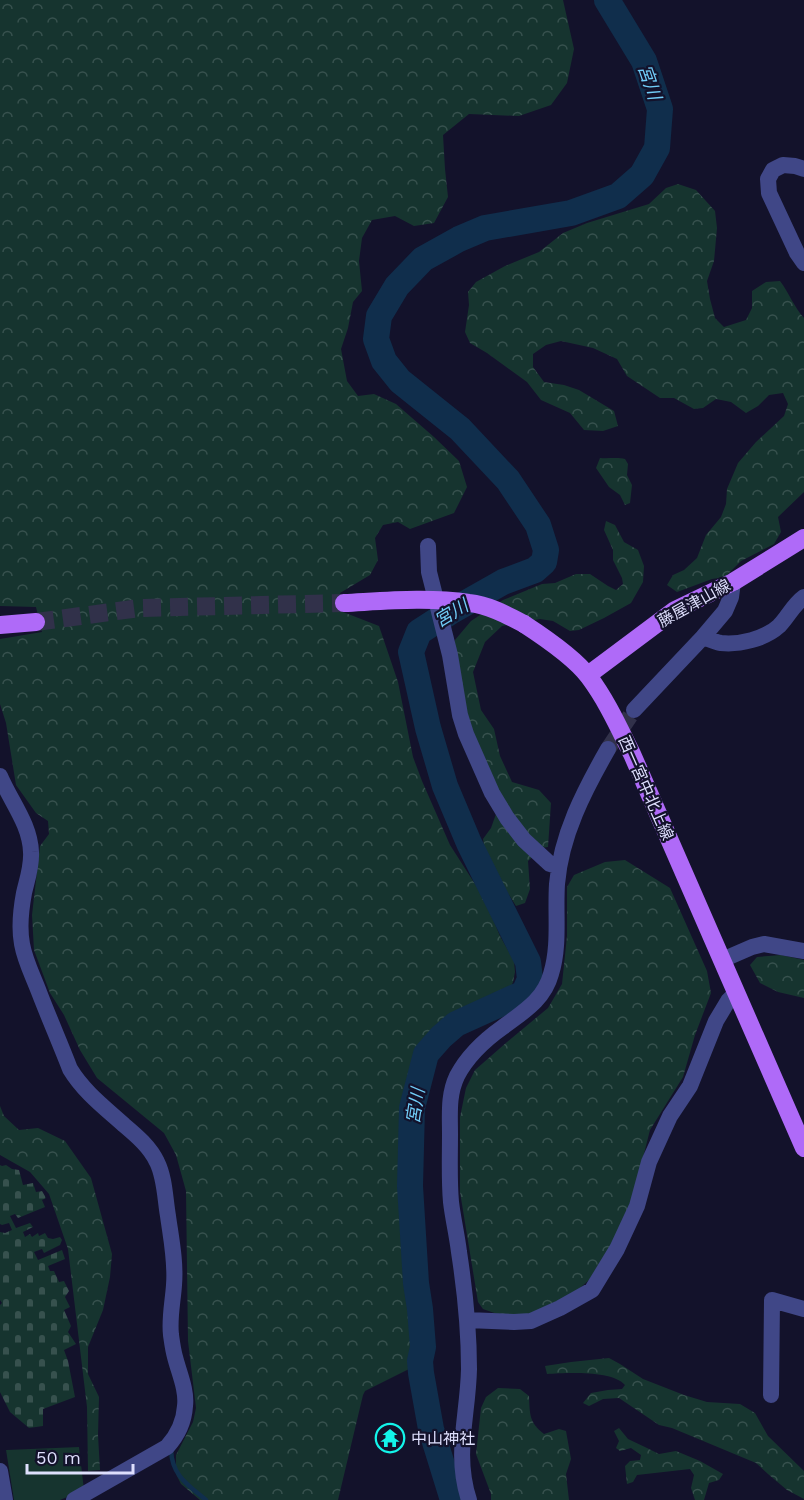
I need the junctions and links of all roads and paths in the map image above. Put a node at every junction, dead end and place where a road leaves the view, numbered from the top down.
1 (804, 170) edge
2 (804, 263) edge
3 (804, 538) edge
4 (428, 546) dead end
5 (733, 582) junction
6 (804, 597) edge
7 (344, 603) tunnel mouth
8 (36, 622) tunnel mouth
9 (0, 625) edge
10 (703, 637) junction
11 (588, 675) junction
12 (634, 710) tunnel mouth
13 (608, 749) tunnel mouth
14 (0, 776) edge
15 (559, 867) junction
16 (804, 951) edge
17 (722, 960) junction
18 (736, 993) junction
19 (804, 1148) edge
20 (804, 1309) edge
21 (467, 1320) junction
22 (771, 1395) dead end
23 (0, 1471) edge
24 (5, 1500) edge
25 (74, 1500) edge
26 (469, 1500) edge

1 - 2 street
3 - 5 main road, 藤屋津山線
4 - 15 street
5 - 10 street
5 - 11 main road, 藤屋津山線
6 - 10 street
7 - 11 main road, 西一宮中北上線, bridge
8 - 9 main road
10 - 12 street
11 - 17 main road, 西一宮中北上線
13 - 15 street
14 - 25 street
15 - 21 street
16 - 17 street
17 - 18 main road, 西一宮中北上線
18 - 19 main road, 西一宮中北上線
18 - 21 street
20 - 22 street
21 - 26 street
23 - 24 street

